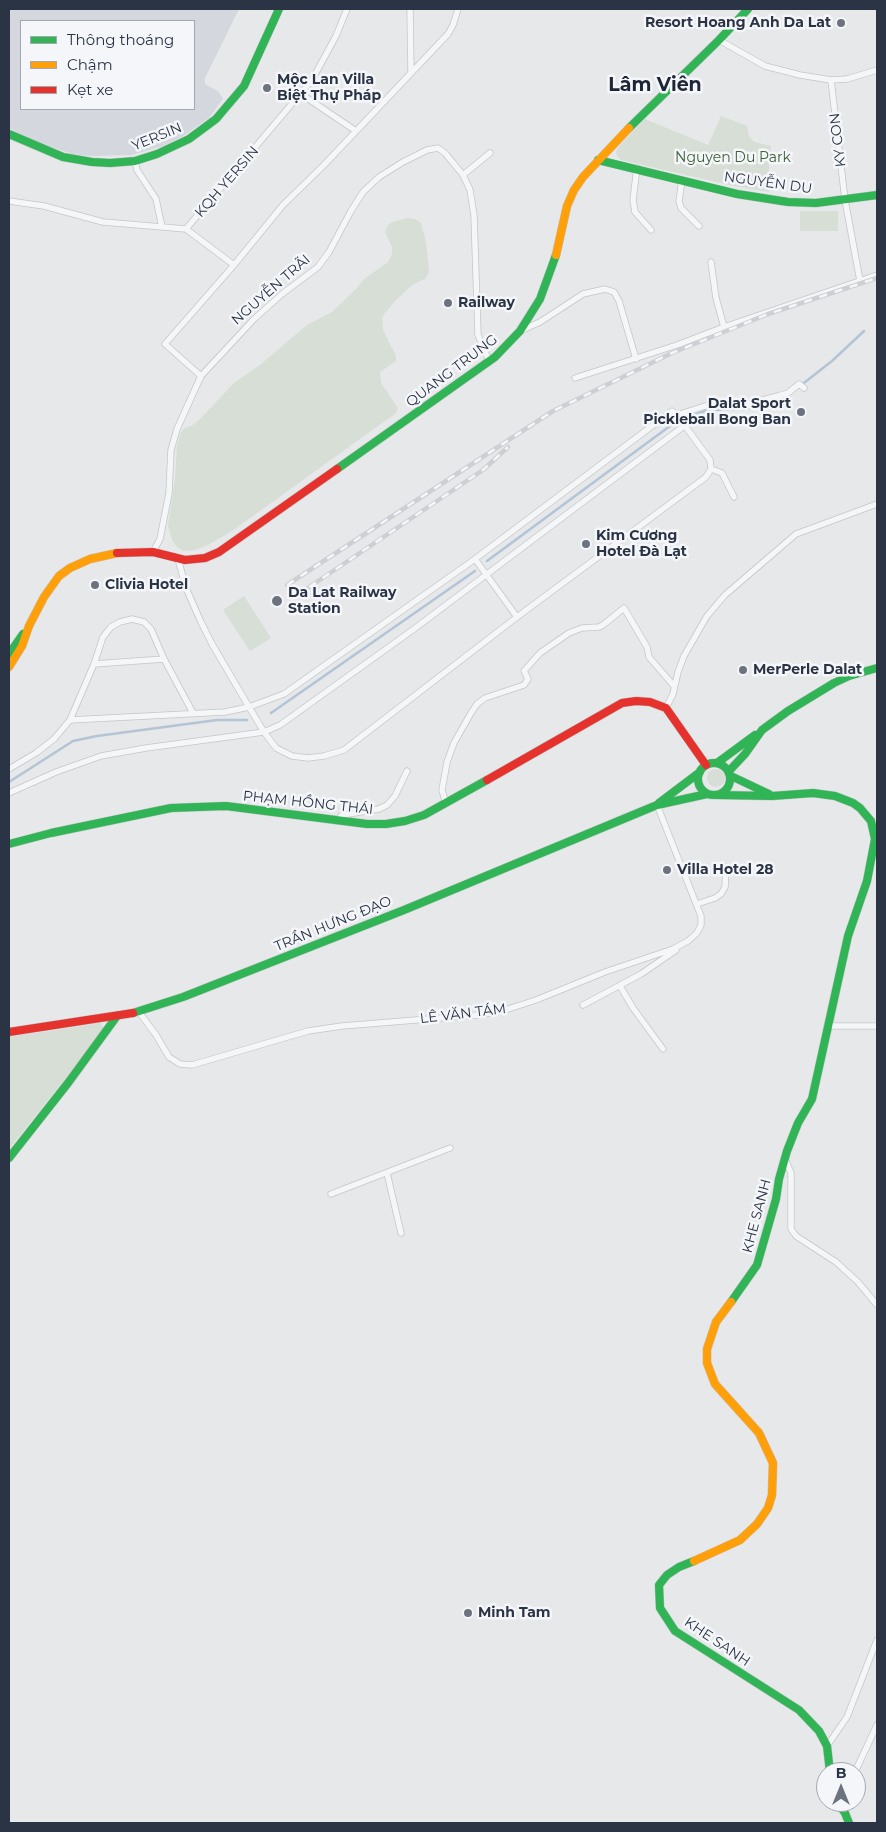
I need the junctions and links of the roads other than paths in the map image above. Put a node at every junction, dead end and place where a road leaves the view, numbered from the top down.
1 (279, 9) edge
2 (347, 9) edge
3 (410, 9) edge
4 (458, 9) edge
5 (748, 9) edge
6 (719, 40) junction
7 (877, 70) edge
8 (411, 72) junction
9 (831, 80) junction
10 (301, 94) junction
11 (356, 131) junction
12 (9, 134) edge
13 (490, 153) dead end
14 (598, 160) junction
15 (135, 161) junction
16 (637, 168) junction
17 (463, 175) junction
18 (682, 180) junction
19 (877, 195) edge
20 (845, 200) junction
21 (9, 201) edge
22 (699, 226) dead end
23 (162, 227) junction
24 (186, 229) junction
25 (651, 230) dead end
26 (711, 262) dead end
27 (234, 266) junction
28 (877, 275) edge
29 (860, 281) junction
30 (724, 328) junction
31 (520, 331) junction
32 (636, 359) junction
33 (489, 361) junction
34 (200, 376) junction
35 (575, 378) dead end
36 (802, 386) dead end
37 (677, 415) junction
38 (684, 426) junction
39 (711, 469) junction
40 (734, 497) dead end
41 (877, 504) edge
42 (153, 552) junction
43 (178, 559) junction
44 (475, 559) junction
45 (485, 575) junction
46 (518, 617) junction
47 (29, 626) junction
48 (9, 654) edge
49 (164, 659) junction
50 (94, 664) junction
51 (9, 667) edge
52 (877, 668) edge
53 (674, 686) junction
54 (249, 707) junction
55 (666, 708) junction
56 (193, 713) junction
57 (70, 720) junction
58 (762, 730) junction
59 (264, 732) junction
60 (717, 762) junction
61 (706, 765) junction
62 (9, 769) edge
63 (408, 771) dead end
64 (700, 772) junction
65 (730, 774) junction
66 (9, 793) edge
67 (707, 794) junction
68 (717, 795) junction
69 (772, 796) junction
70 (446, 804) junction
71 (657, 805) junction
72 (337, 821) junction
73 (9, 844) edge
74 (726, 867) dead end
75 (697, 904) junction
76 (688, 941) junction
77 (620, 986) junction
78 (583, 1005) dead end
79 (138, 1012) junction
80 (117, 1016) junction
81 (827, 1026) junction
82 (877, 1026) edge
83 (9, 1032) edge
84 (663, 1049) dead end
85 (450, 1148) dead end
86 (9, 1158) edge
87 (785, 1159) junction
88 (387, 1173) junction
89 (331, 1194) dead end
90 (401, 1233) dead end
91 (877, 1305) edge
92 (877, 1640) edge
93 (877, 1725) edge
94 (827, 1746) junction
95 (829, 1762) edge
96 (860, 1762) edge

1 - 15 main road, YERSIN
2 - 10 street, KQH YERSIN
3 - 8 street
4 - 8 street
5 - 6 main road, QUANG TRUNG
6 - 9 street
6 - 14 main road, QUANG TRUNG
7 - 9 street
8 - 11 street
9 - 20 street, KY CON
10 - 11 street
10 - 24 street, KQH YERSIN
11 - 27 street
12 - 15 main road, YERSIN
13 - 17 street
14 - 16 main road, NGUYỄN DU
14 - 31 main road, QUANG TRUNG
15 - 23 street
16 - 18 main road, NGUYỄN DU
16 - 25 street
17 - 33 street, NGUYỄN TRÃI
17 - 34 street, NGUYỄN TRÃI
18 - 20 main road, NGUYỄN DU
18 - 22 street
19 - 20 main road, NGUYỄN DU
20 - 29 street, KY CON
21 - 23 street, KQH YERSIN
23 - 24 street, KQH YERSIN
24 - 27 street
26 - 30 street
27 - 34 street
28 - 29 street
29 - 30 street
30 - 32 street
31 - 32 street
31 - 33 main road, QUANG TRUNG
32 - 35 street
33 - 43 main road, QUANG TRUNG
34 - 42 street, NGUYỄN TRÃI
36 - 37 street
37 - 38 street
37 - 44 street
38 - 39 street
38 - 45 street
39 - 40 street
39 - 46 street
41 - 53 street
42 - 43 main road, QUANG TRUNG
42 - 47 main road
43 - 54 street
44 - 45 street
44 - 54 street
45 - 46 street
45 - 59 street
46 - 59 street
47 - 48 main road
47 - 51 main road
49 - 50 street
49 - 50 street
49 - 56 street
50 - 57 street
52 - 58 main road
53 - 55 street
53 - 70 street
54 - 56 street
54 - 59 street
55 - 61 main road
55 - 70 main road, PHẠM HỒNG THÁI
56 - 57 street
57 - 62 street
58 - 60 main road
58 - 65 main road
59 - 66 street
60 - 61 main road
60 - 65 main road
61 - 64 main road
63 - 72 street
64 - 67 main road
64 - 71 main road, TRẦN HƯNG ĐẠO
65 - 68 main road
65 - 69 main road, KHE SANH
67 - 68 main road
67 - 71 main road, TRẦN HƯNG ĐẠO
68 - 69 main road, KHE SANH
69 - 81 main road, KHE SANH
70 - 72 main road, PHẠM HỒNG THÁI
71 - 75 street
71 - 79 main road, TRẦN HƯNG ĐẠO
72 - 73 main road, PHẠM HỒNG THÁI
74 - 75 street
75 - 76 street
76 - 77 street
76 - 79 street, LÊ VĂN TÁM
77 - 78 street
77 - 84 street
79 - 80 main road, TRẦN HƯNG ĐẠO
80 - 83 main road, TRẦN HƯNG ĐẠO
80 - 86 main road
81 - 82 street
81 - 87 main road, KHE SANH
85 - 88 street
87 - 91 street
87 - 94 main road, KHE SANH
88 - 89 street
88 - 90 street
92 - 94 street
93 - 96 street
94 - 95 main road, KHE SANH

